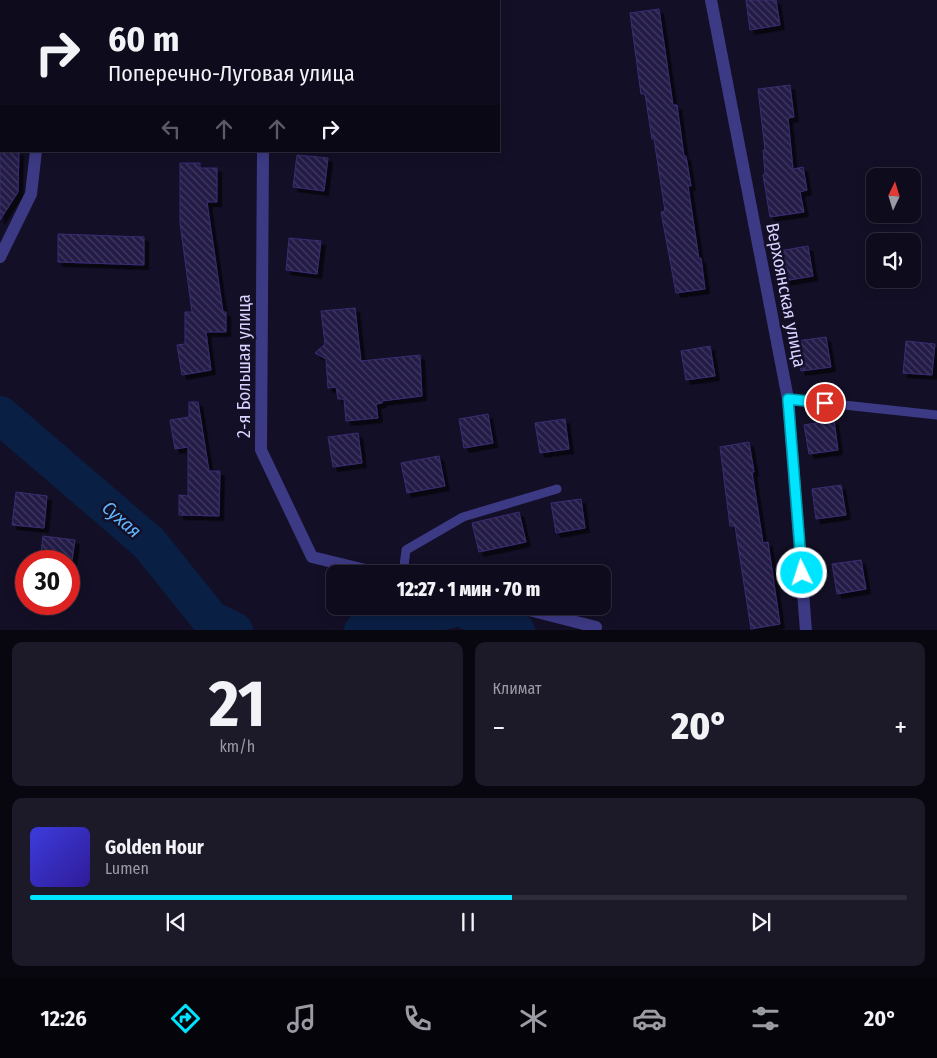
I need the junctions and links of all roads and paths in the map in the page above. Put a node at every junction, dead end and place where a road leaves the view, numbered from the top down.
1 (711, 0) edge
2 (36, 152) edge
3 (263, 152) edge
4 (0, 257) edge
5 (788, 399) junction
6 (937, 415) edge
7 (557, 489) dead end
8 (345, 565) edge
9 (404, 565) edge
10 (546, 615) edge
11 (598, 629) edge
12 (806, 630) edge

1 - 5 street, Верхоянская улица
2 - 4 street
3 - 8 street, 2-я Большая улица
5 - 6 lane
5 - 12 street, Верхоянская улица
7 - 9 lane
10 - 11 street

